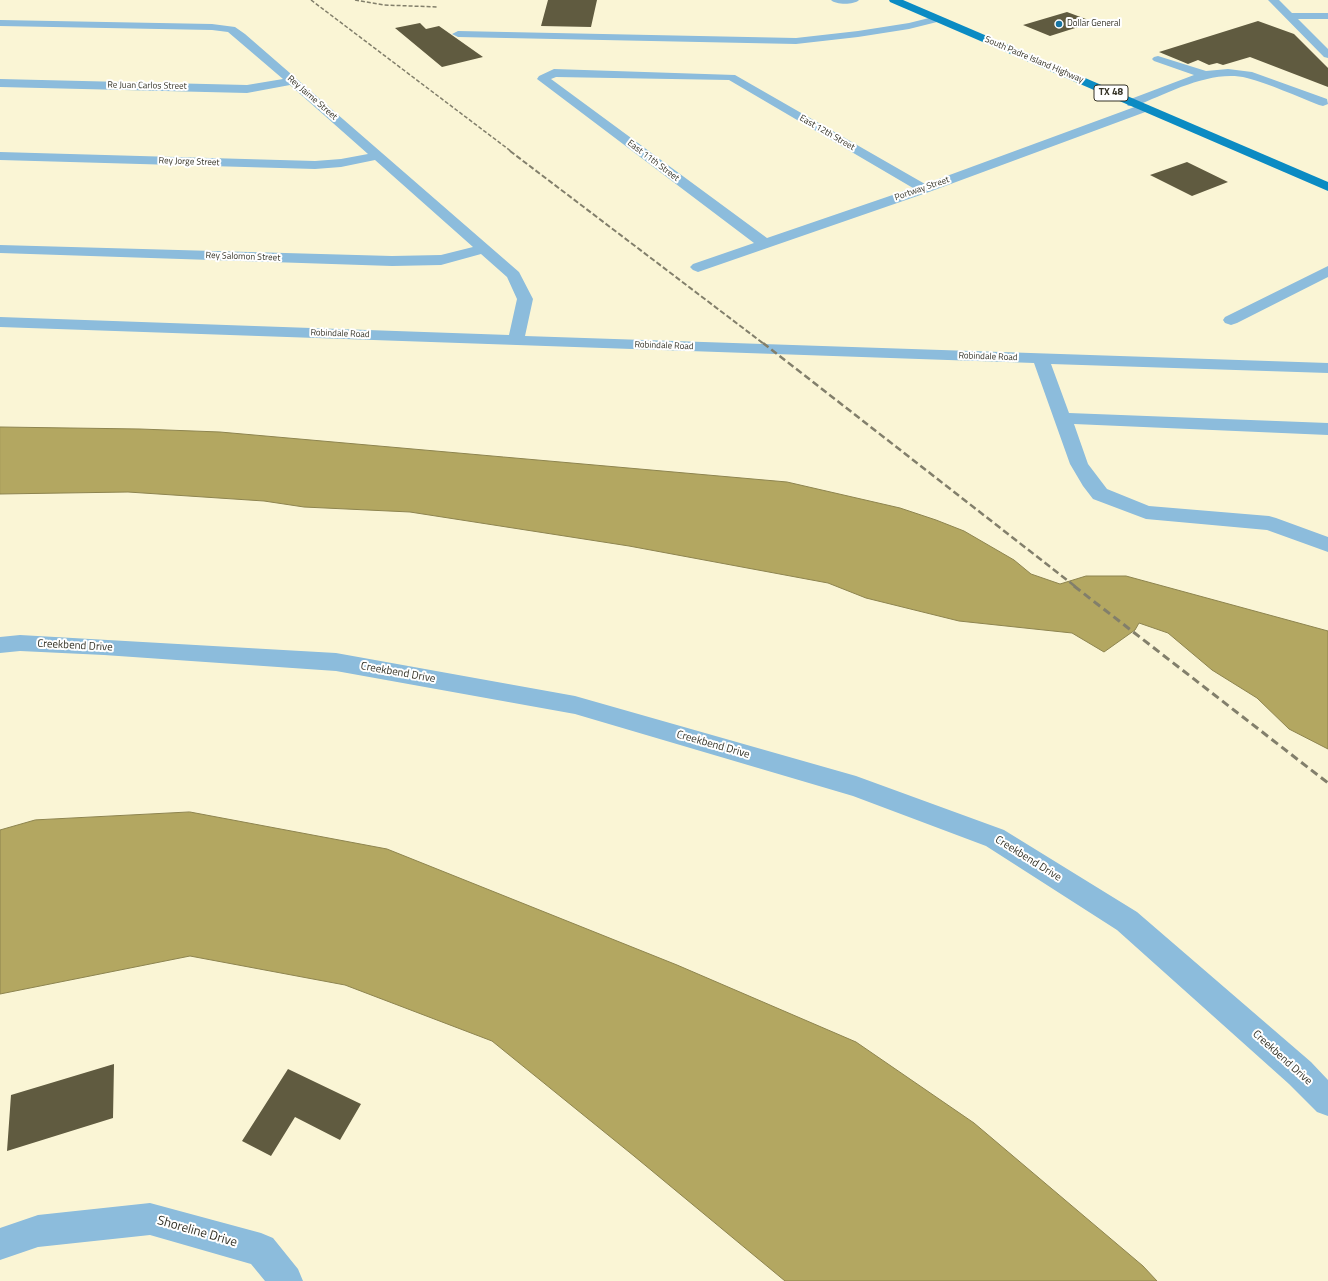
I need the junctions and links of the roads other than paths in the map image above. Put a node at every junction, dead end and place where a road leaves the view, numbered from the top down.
1 (836, 0) edge
2 (854, 0) edge
3 (894, 0) edge
4 (1273, 0) edge
5 (1289, 16) junction
6 (1328, 16) edge
7 (938, 19) junction
8 (0, 23) edge
9 (458, 34) dead end
10 (1328, 55) edge
11 (1158, 59) dead end
12 (1204, 75) junction
13 (731, 77) joint
14 (293, 81) junction
15 (0, 83) edge
16 (1323, 102) dead end
17 (1138, 105) junction
18 (0, 156) edge
19 (378, 156) junction
20 (1328, 187) edge
21 (924, 189) junction
22 (764, 243) junction
23 (484, 248) junction
24 (0, 249) edge
25 (698, 267) dead end
26 (1328, 271) edge
27 (1231, 320) dead end
28 (0, 322) edge
29 (516, 340) junction
30 (1041, 359) junction
31 (1328, 368) edge
32 (1062, 418) junction
33 (1328, 430) edge
34 (1289, 529) junction
35 (1328, 530) edge
36 (1328, 545) edge
37 (0, 645) edge
38 (1328, 1101) edge
39 (0, 1244) edge
40 (286, 1281) edge

1 - 2 street
3 - 7 main road, South Padre Island Highway / TX 48
4 - 5 street
5 - 6 street
5 - 10 street
7 - 9 street
7 - 17 main road, South Padre Island Highway / TX 48
8 - 14 street, Rey Jaime Street
11 - 12 street
12 - 16 street
12 - 17 street, Portway Street
13 - 21 street, East 12th Street
13 - 22 street, East 11th Street
14 - 15 street, Re Juan Carlos Street
14 - 19 street, Rey Jaime Street
17 - 20 main road, South Padre Island Highway / TX 48
17 - 21 street, Portway Street
18 - 19 street, Rey Jorge Street
19 - 23 street, Rey Jaime Street
21 - 22 street, Portway Street
22 - 25 street, Portway Street
23 - 24 street, Rey Salomon Street
23 - 29 street, Rey Jaime Street
26 - 27 street
28 - 29 street, Robindale Road
29 - 30 street, Robindale Road
30 - 31 street, Robindale Road
30 - 32 street
32 - 33 street
32 - 34 street
34 - 35 street
34 - 36 street
37 - 38 street, Creekbend Drive
39 - 40 street, Shoreline Drive

